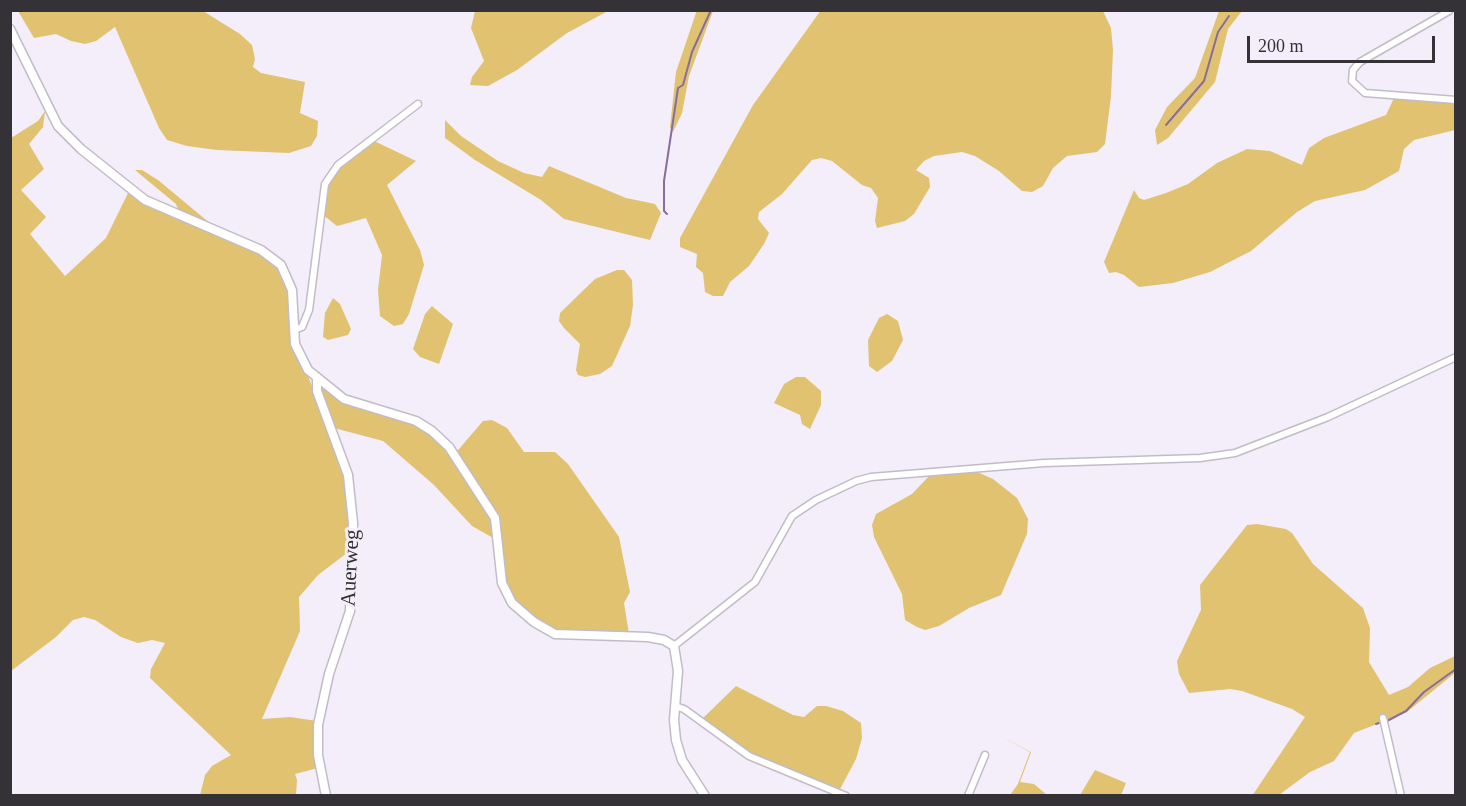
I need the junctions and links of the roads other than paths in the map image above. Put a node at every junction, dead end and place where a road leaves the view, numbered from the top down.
1 (1449, 11) edge
2 (10, 28) edge
3 (1455, 100) edge
4 (418, 104) dead end
5 (294, 330) junction
6 (1455, 357) edge
7 (318, 378) junction
8 (674, 646) junction
9 (675, 706) junction
10 (1383, 717) dead end
11 (985, 755) dead end
12 (326, 795) edge
13 (705, 795) edge
14 (846, 795) edge
15 (968, 795) edge
16 (1401, 795) edge

1 - 3 street
2 - 5 street
4 - 5 street
5 - 7 street
6 - 8 street
7 - 8 street
7 - 12 street, Auerweg
8 - 9 street
9 - 13 street
9 - 14 street
10 - 16 street
11 - 15 street

